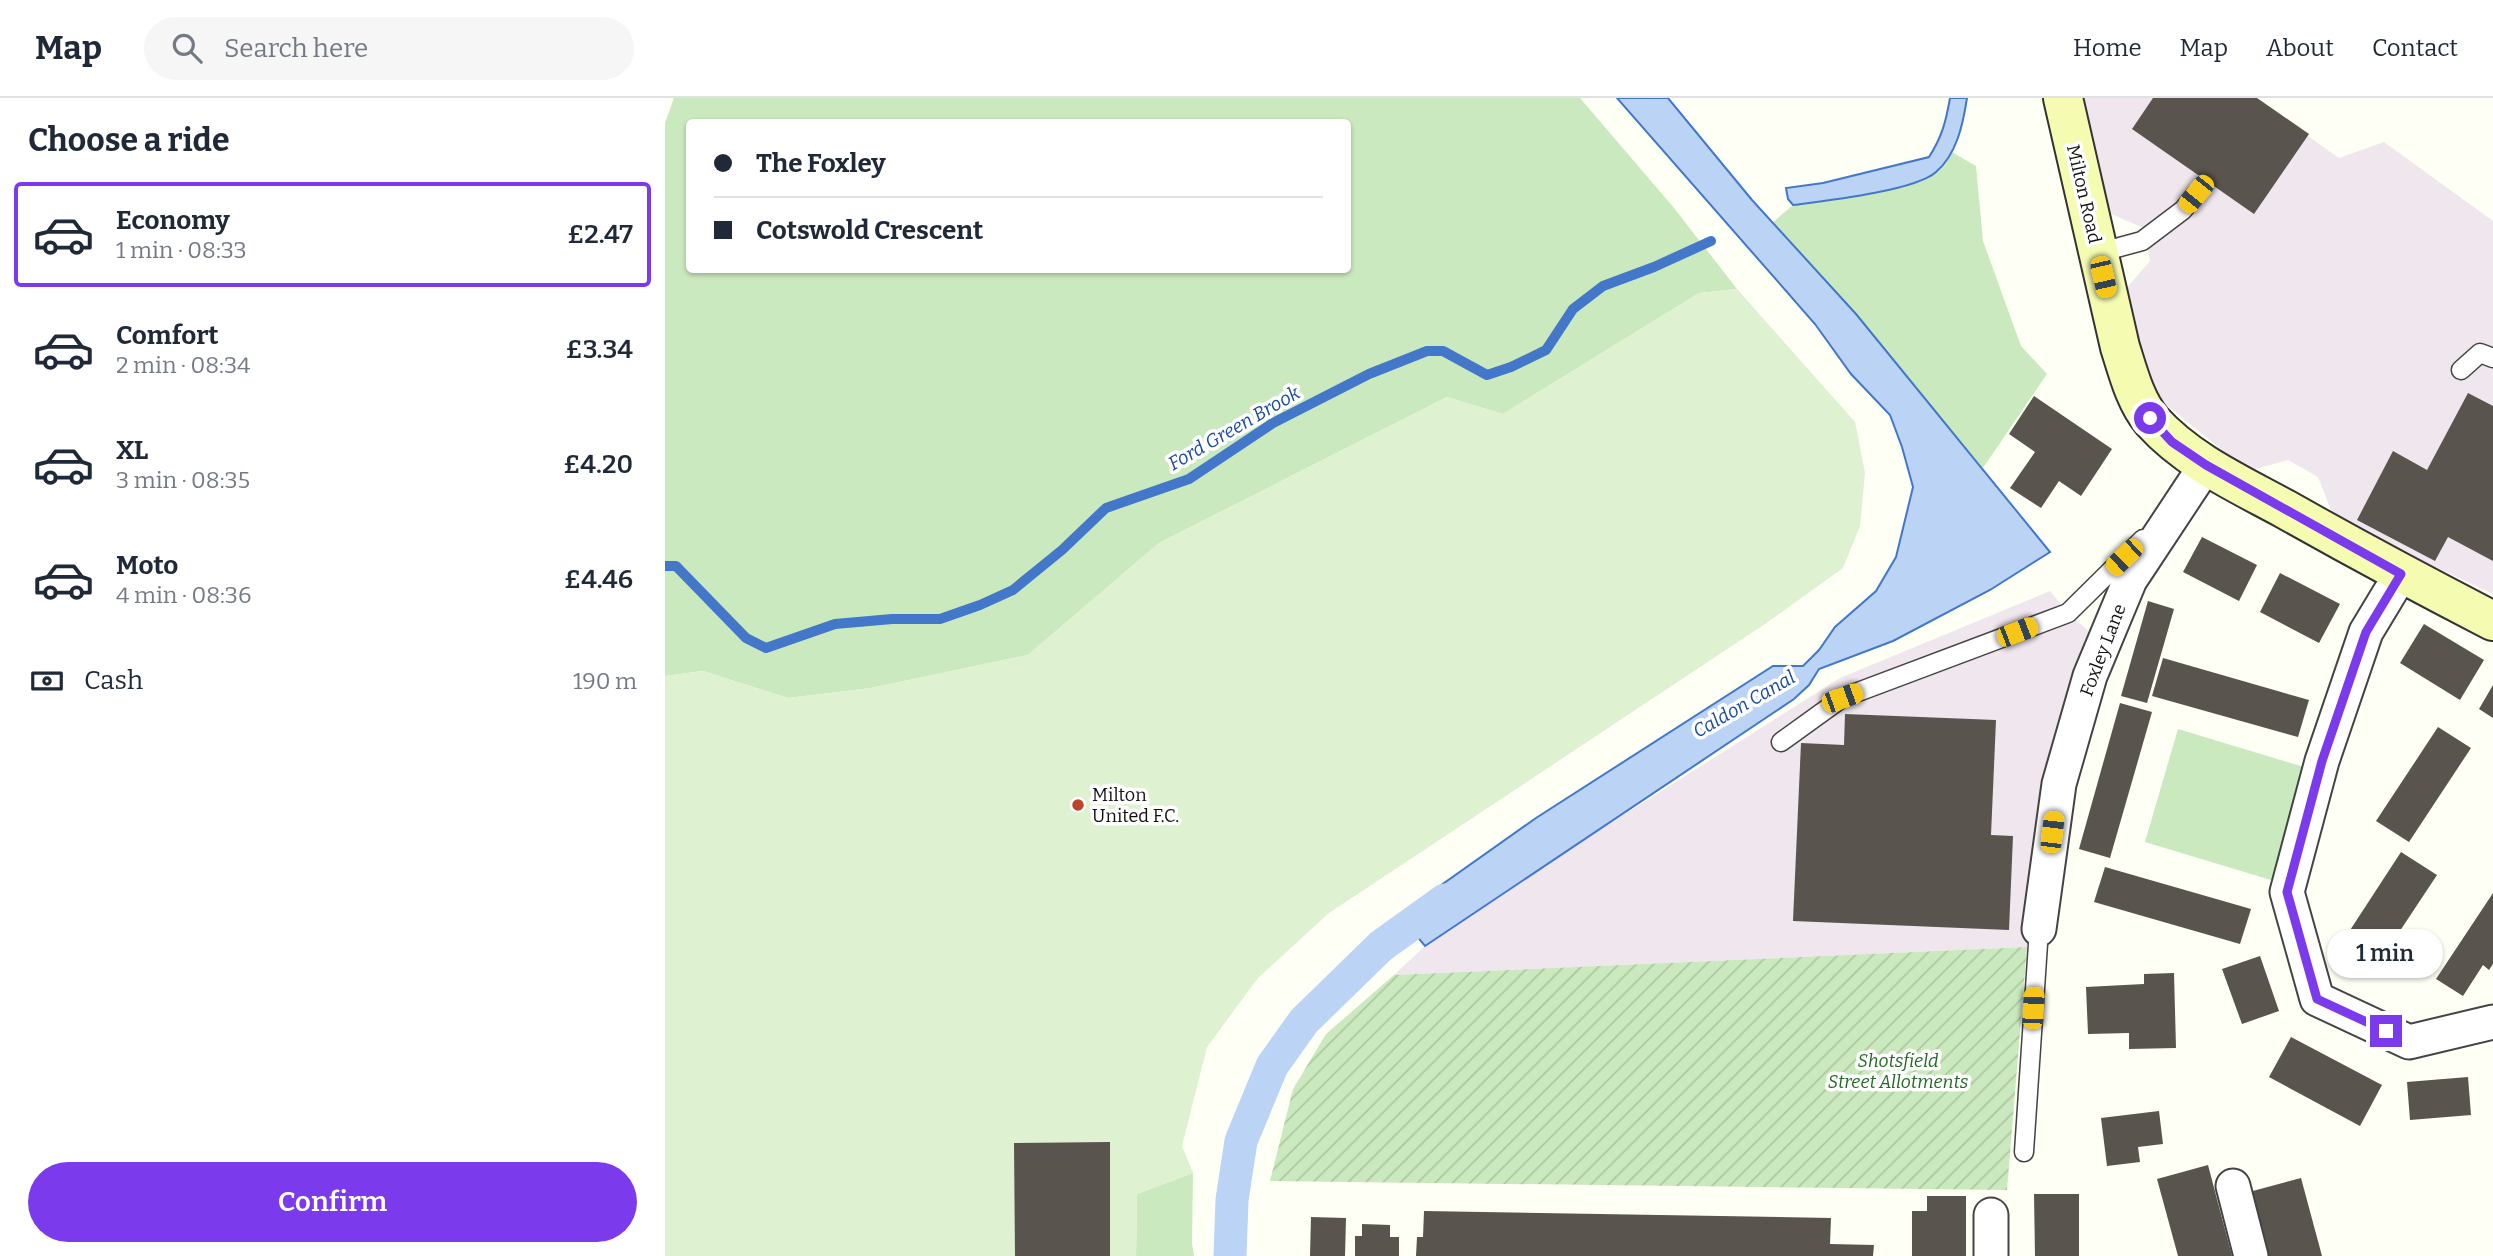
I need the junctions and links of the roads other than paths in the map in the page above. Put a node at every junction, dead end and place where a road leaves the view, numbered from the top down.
1 (2063, 98) edge
2 (2196, 194) dead end
3 (2098, 253) junction
4 (2493, 358) edge
5 (2461, 370) dead end
6 (2206, 465) junction
7 (2180, 502) junction
8 (2401, 574) junction
9 (2493, 621) edge
10 (1781, 742) dead end
11 (2039, 929) joint
12 (2493, 1022) edge
13 (2024, 1152) dead end
14 (2232, 1186) dead end
15 (1991, 1214) dead end
16 (1991, 1256) edge
17 (2251, 1256) edge

1 - 3 street, Milton Road
2 - 3 lane
3 - 6 street, Milton Road
4 - 5 lane
6 - 7 street, Foxley Lane
6 - 8 street
7 - 10 lane
7 - 11 street, Foxley Lane
8 - 9 street
8 - 12 street
11 - 13 lane
14 - 17 street
15 - 16 street

